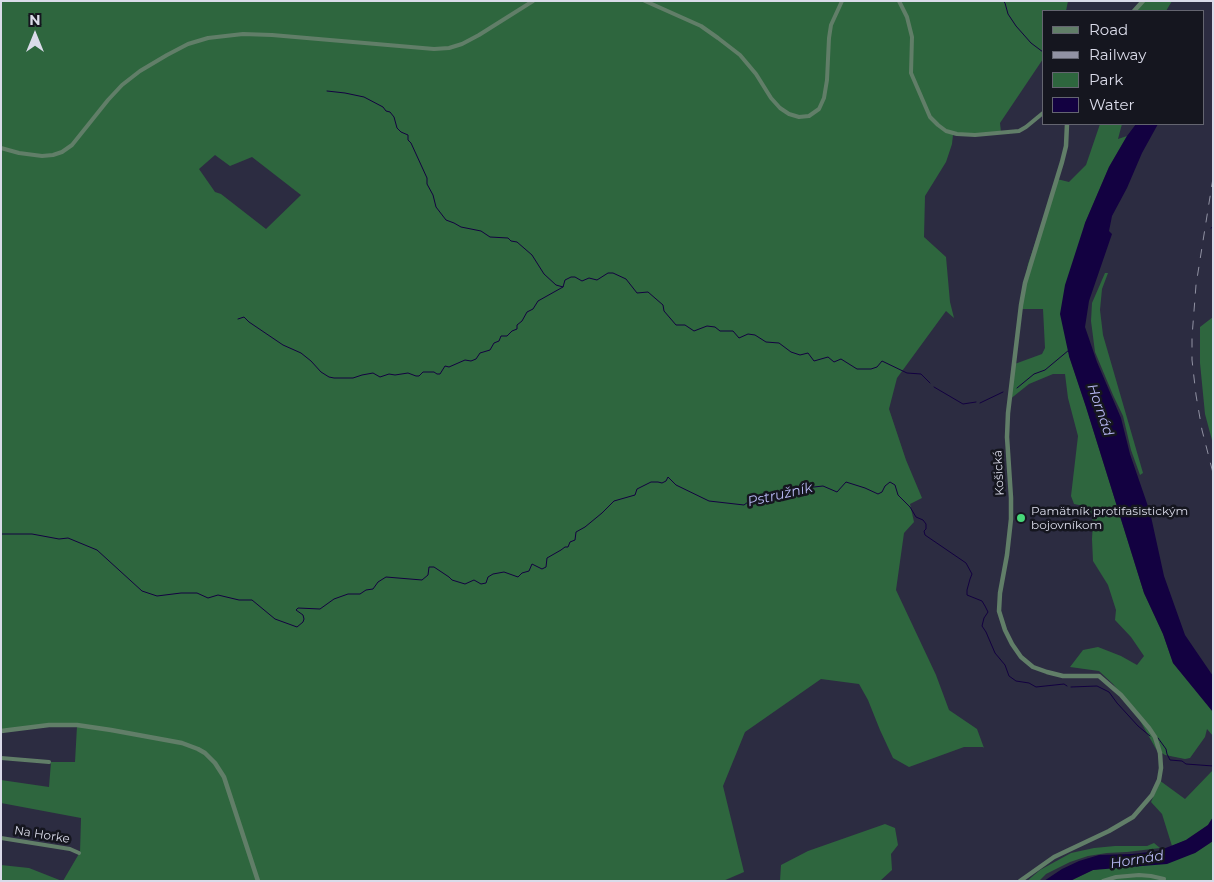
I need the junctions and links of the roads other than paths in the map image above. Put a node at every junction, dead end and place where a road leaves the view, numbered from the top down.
1 (533, 1) edge
2 (646, 1) edge
3 (842, 1) edge
4 (899, 1) edge
5 (1042, 114) edge
6 (1067, 125) edge
7 (1, 148) edge
8 (1, 731) edge
9 (1, 758) edge
10 (49, 762) dead end
11 (1, 838) edge
12 (79, 853) dead end
13 (1164, 879) dead end
14 (258, 881) edge
15 (1020, 881) edge
16 (1103, 881) edge

1 - 7 street
2 - 3 street
4 - 5 street
6 - 15 street, Košická
8 - 14 street
9 - 10 street
11 - 12 street, Na Horke
13 - 16 street

